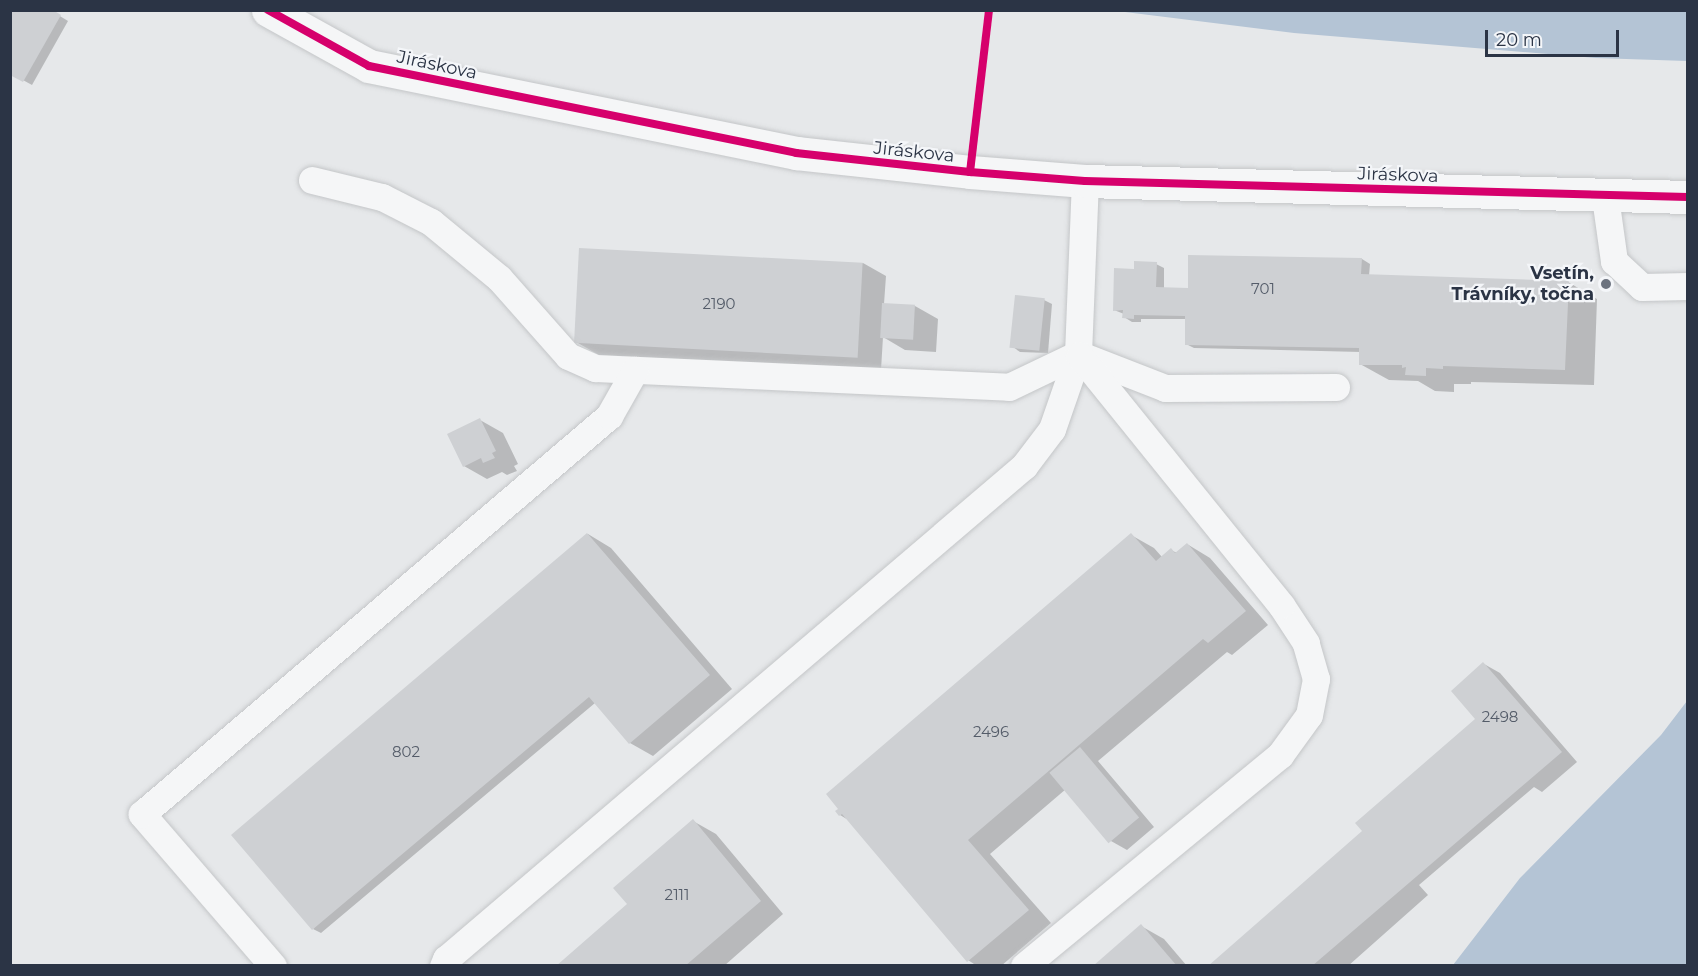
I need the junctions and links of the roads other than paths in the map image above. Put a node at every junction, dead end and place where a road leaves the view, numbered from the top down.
1 (268, 10) edge
2 (312, 180) dead end
3 (1085, 181) junction
4 (1605, 197) junction
5 (1688, 197) edge
6 (1688, 286) edge
7 (1078, 354) junction
8 (635, 370) junction
9 (1336, 387) dead end
10 (273, 966) edge
11 (443, 966) edge
12 (1024, 966) edge

1 - 3 street, Jiráskova
2 - 8 lane
3 - 4 street, Jiráskova
3 - 7 lane
4 - 5 street, Jiráskova
4 - 6 lane
7 - 8 lane
7 - 9 lane
7 - 11 lane
7 - 12 lane
8 - 10 lane

